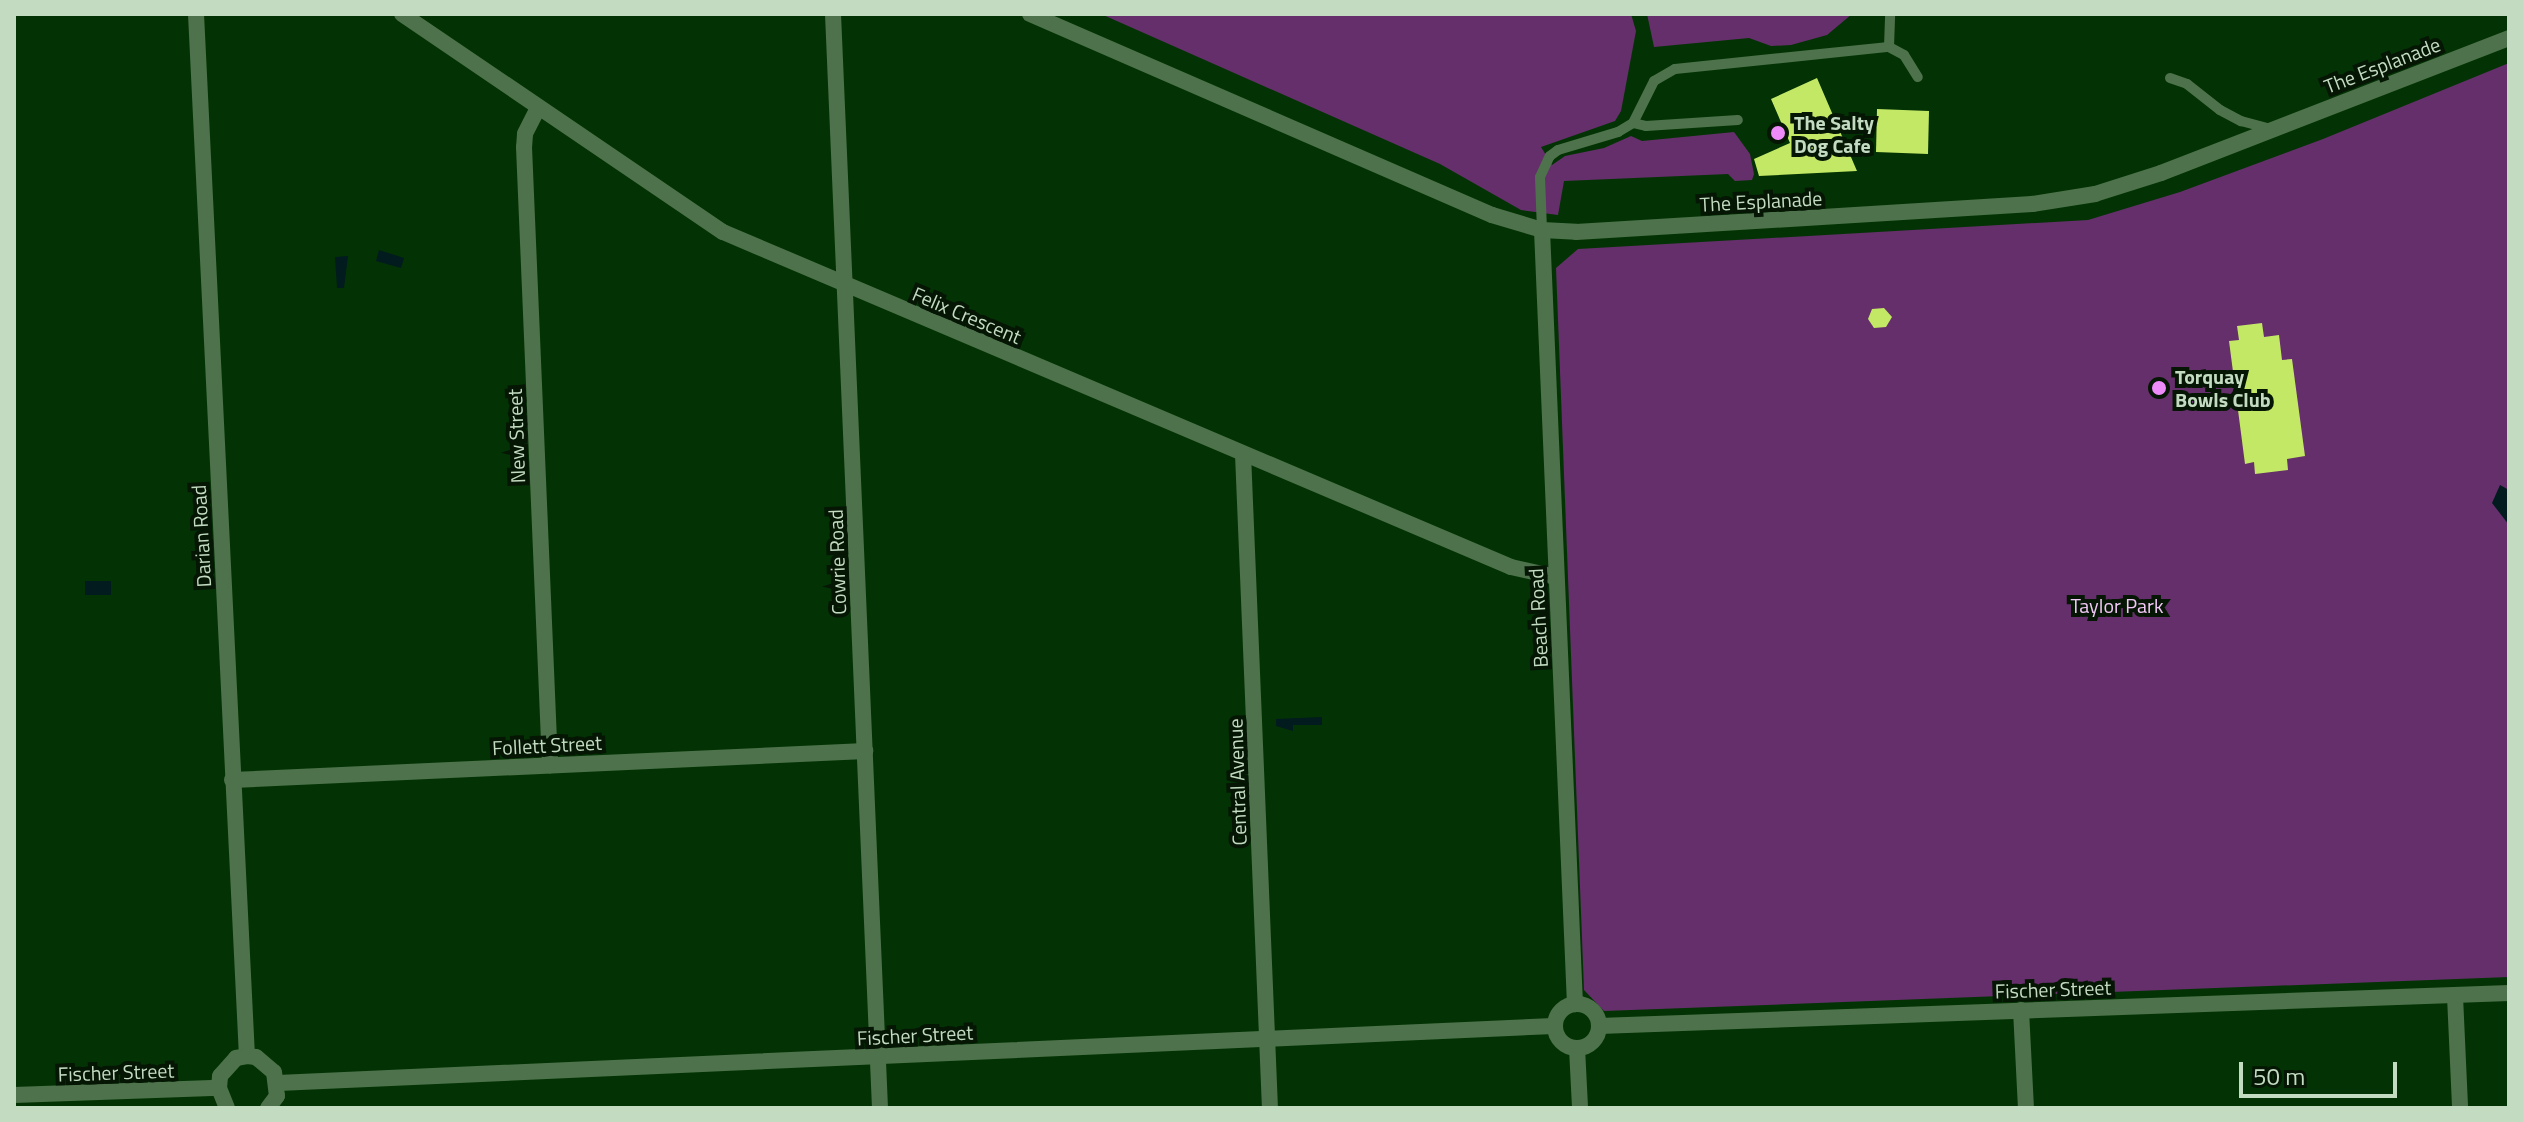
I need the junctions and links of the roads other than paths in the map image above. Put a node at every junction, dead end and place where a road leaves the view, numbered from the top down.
1 (196, 14) edge
2 (402, 14) edge
3 (833, 14) edge
4 (1030, 14) edge
5 (1890, 14) edge
6 (2509, 38) edge
7 (1889, 47) junction
8 (1918, 77) dead end
9 (2170, 78) dead end
10 (538, 108) junction
11 (1738, 120) dead end
12 (1633, 123) junction
13 (2271, 129) junction
14 (1542, 230) junction
15 (845, 284) junction
16 (1243, 454) junction
17 (1556, 577) junction
18 (865, 751) junction
19 (550, 765) junction
20 (232, 780) junction
21 (2509, 993) edge
22 (2455, 996) junction
23 (1575, 1004) junction
24 (2021, 1010) junction
25 (1554, 1026) junction
26 (1599, 1026) junction
27 (1267, 1039) junction
28 (1577, 1048) junction
29 (247, 1056) junction
30 (878, 1057) junction
31 (278, 1083) junction
32 (219, 1088) junction
33 (14, 1095) edge
34 (227, 1108) edge
35 (268, 1108) edge
36 (880, 1108) edge
37 (1270, 1108) edge
38 (1580, 1108) edge
39 (2026, 1108) edge
40 (2460, 1108) edge

1 - 20 street, Darian Road
2 - 10 street, Felix Crescent
3 - 15 street, Cowrie Road
4 - 14 street, The Esplanade
5 - 7 lane
6 - 13 street, The Esplanade
7 - 8 lane
7 - 12 lane
9 - 13 lane
10 - 15 street, Felix Crescent
10 - 19 street, New Street
11 - 12 lane
12 - 14 lane
13 - 14 street, The Esplanade
14 - 17 street, Beach Road
15 - 16 street, Felix Crescent
15 - 18 street, Cowrie Road
16 - 17 street, Felix Crescent
16 - 27 street, Central Avenue
17 - 23 street, Beach Road
18 - 19 street, Follett Street
18 - 30 street, Cowrie Road
19 - 20 street, Follett Street
20 - 29 street, Darian Road
21 - 22 street, Fischer Street
22 - 24 street, Fischer Street
22 - 40 street
23 - 25 street
23 - 26 street
24 - 26 street, Fischer Street
24 - 39 street
25 - 27 street, Fischer Street
25 - 28 street
26 - 28 street
27 - 30 street, Fischer Street
27 - 37 street, Central Avenue
28 - 38 street
29 - 31 street
29 - 32 street
30 - 31 street, Fischer Street
30 - 36 street, Cowrie Road
31 - 35 street
32 - 33 street, Fischer Street
32 - 34 street

